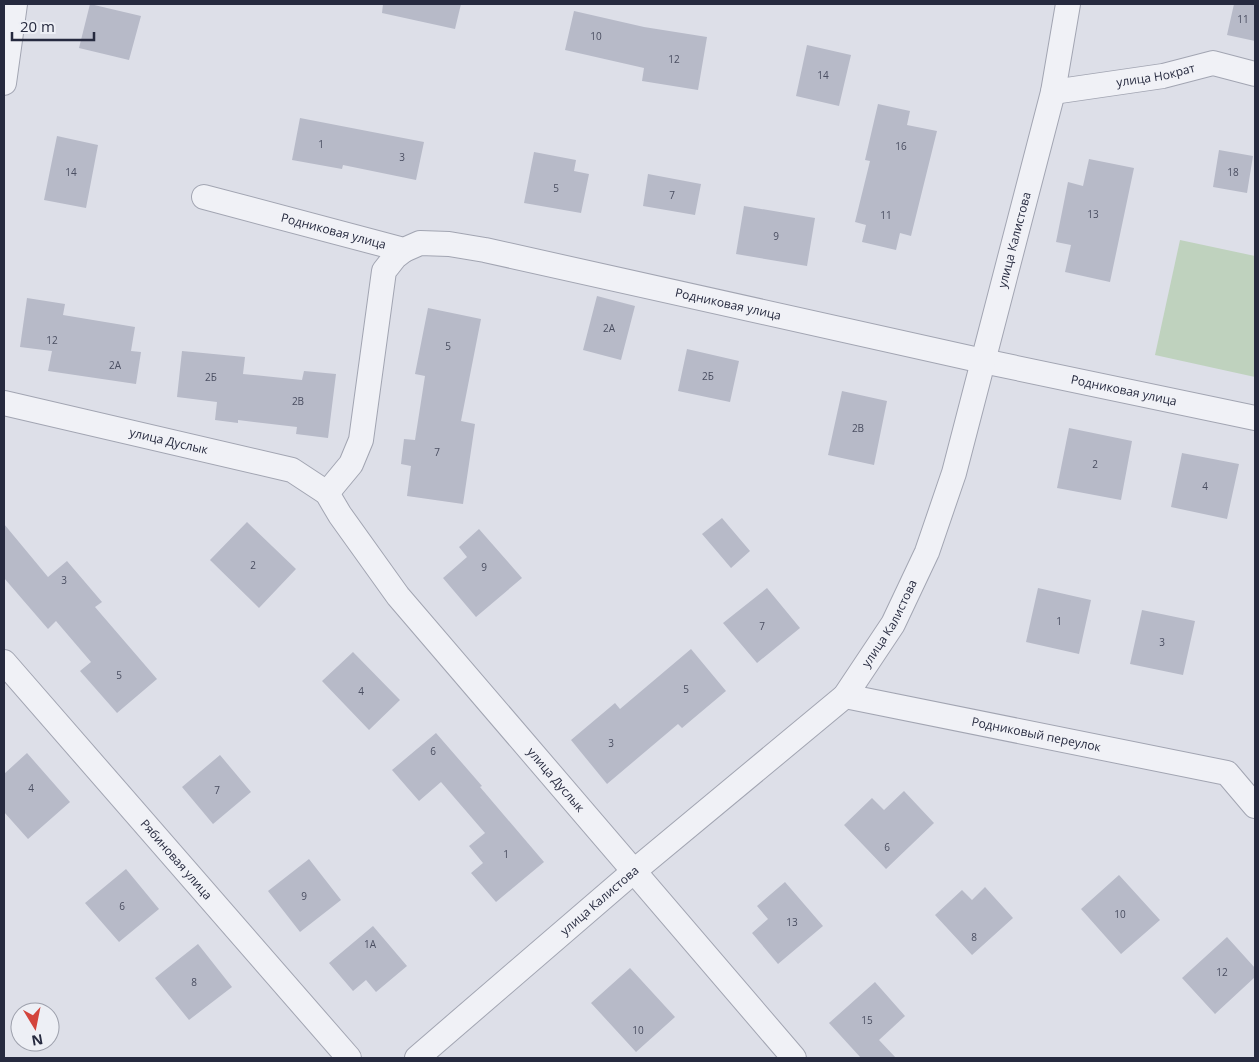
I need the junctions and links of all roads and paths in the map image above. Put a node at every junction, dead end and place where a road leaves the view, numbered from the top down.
1 (15, 4) edge
2 (1068, 4) edge
3 (1255, 74) edge
4 (4, 83) edge
5 (1053, 92) junction
6 (204, 197) dead end
7 (404, 250) junction
8 (983, 362) junction
9 (4, 403) edge
10 (1255, 418) edge
11 (327, 493) junction
12 (4, 662) edge
13 (845, 696) junction
14 (1227, 773) junction
15 (1255, 778) edge
16 (1255, 806) edge
17 (633, 872) junction
18 (349, 1058) edge
19 (417, 1058) edge
20 (794, 1058) edge

1 - 4 street
2 - 5 street, улица Калистова
3 - 5 street, улица Нократ
5 - 8 street, улица Калистова
6 - 7 street, Родниковая улица
7 - 8 street, Родниковая улица
7 - 11 street
8 - 10 street, Родниковая улица
8 - 13 street, улица Калистова
9 - 11 street, улица Дуслык
11 - 17 street, улица Дуслык
12 - 18 street, Рябиновая улица
13 - 14 street, Родниковый переулок
13 - 17 street, улица Калистова
14 - 15 street, Родниковый переулок
14 - 16 street
17 - 19 street, улица Калистова
17 - 20 street, улица Дуслык

